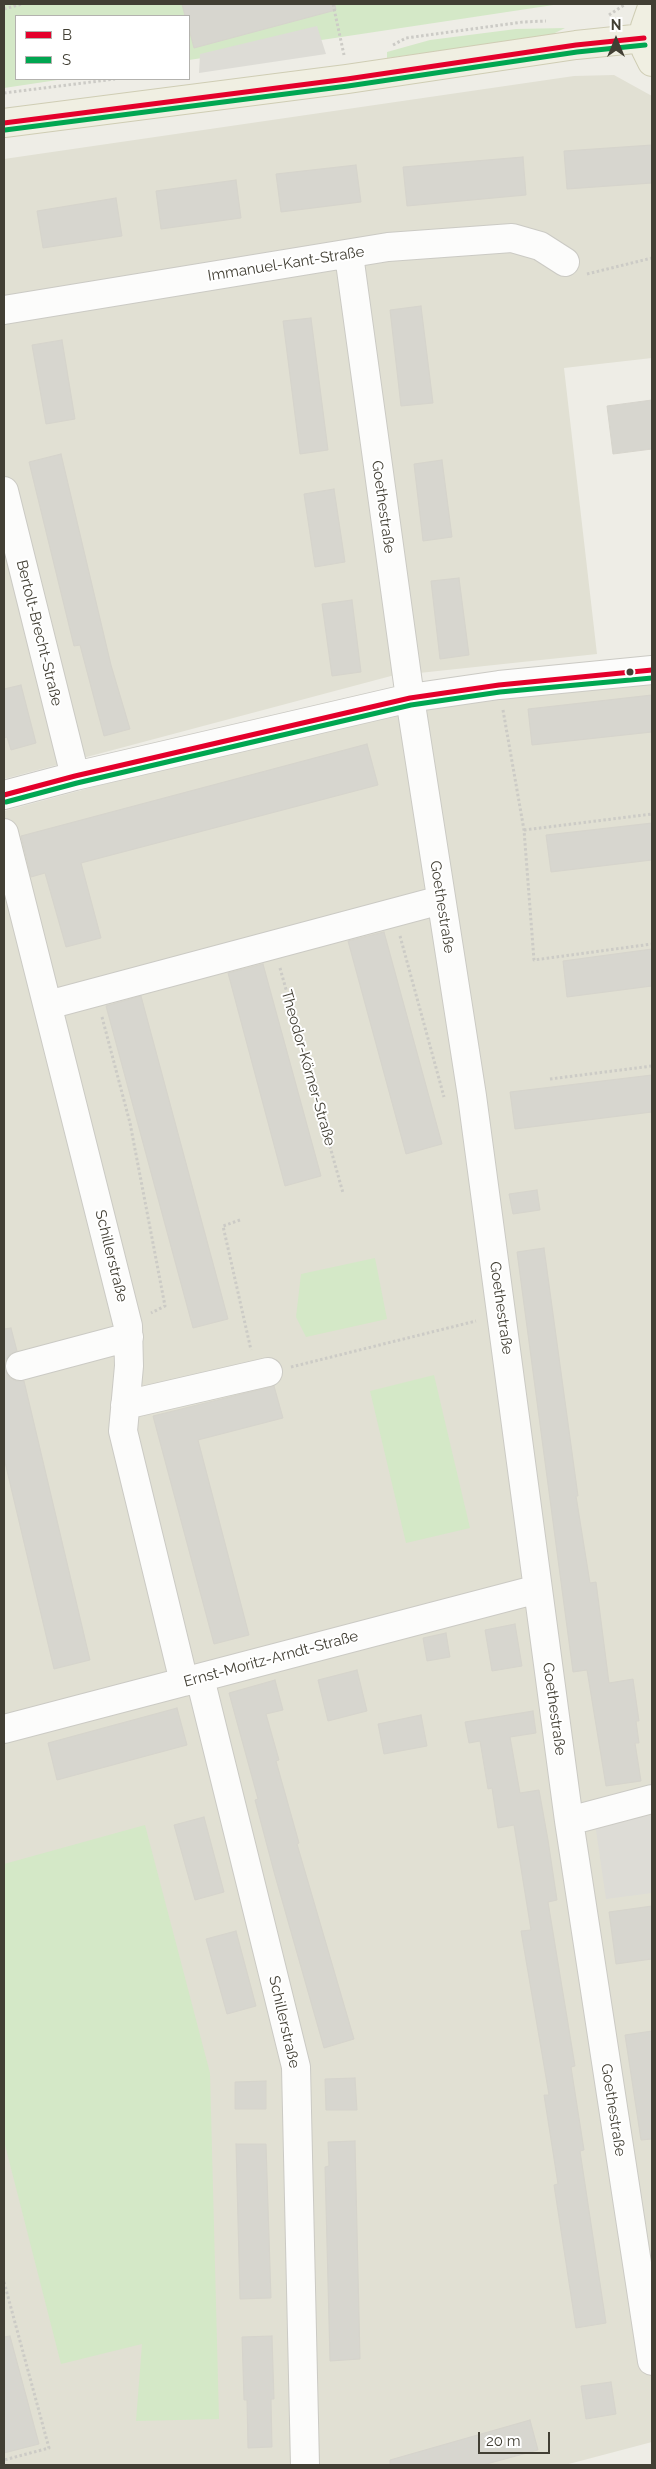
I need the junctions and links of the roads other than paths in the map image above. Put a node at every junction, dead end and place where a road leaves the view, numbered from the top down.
1 (652, 6) edge
2 (648, 50) edge
3 (4, 123) edge
4 (349, 254) junction
5 (565, 262) road end
6 (4, 310) edge
7 (4, 491) edge
8 (652, 670) edge
9 (410, 698) junction
10 (75, 776) junction
11 (4, 794) edge
12 (4, 833) edge
13 (441, 900) junction
14 (48, 1005) junction
15 (128, 1331) junction
16 (20, 1366) dead end
17 (262, 1374) road end
18 (125, 1406) junction
19 (538, 1589) junction
20 (192, 1680) junction
21 (4, 1729) edge
22 (652, 1799) edge
23 (569, 1821) junction
24 (652, 2361) edge
25 (306, 2465) edge

1 - 2 main road
2 - 3 main road
4 - 5 street, Immanuel-Kant-Straße
4 - 6 street, Immanuel-Kant-Straße
4 - 9 street, Goethestraße
7 - 10 street, Bertolt-Brecht-Straße
8 - 9 street
9 - 10 street
9 - 13 street, Goethestraße
10 - 11 street
12 - 14 street, Schillerstraße
13 - 14 street
13 - 19 street, Goethestraße
14 - 15 street, Schillerstraße
15 - 16 street
15 - 18 street, Schillerstraße
17 - 18 street
18 - 20 street, Schillerstraße
19 - 20 street, Ernst-Moritz-Arndt-Straße
19 - 23 street, Goethestraße
20 - 21 street, Ernst-Moritz-Arndt-Straße
20 - 25 street, Schillerstraße
22 - 23 street
23 - 24 street, Goethestraße

